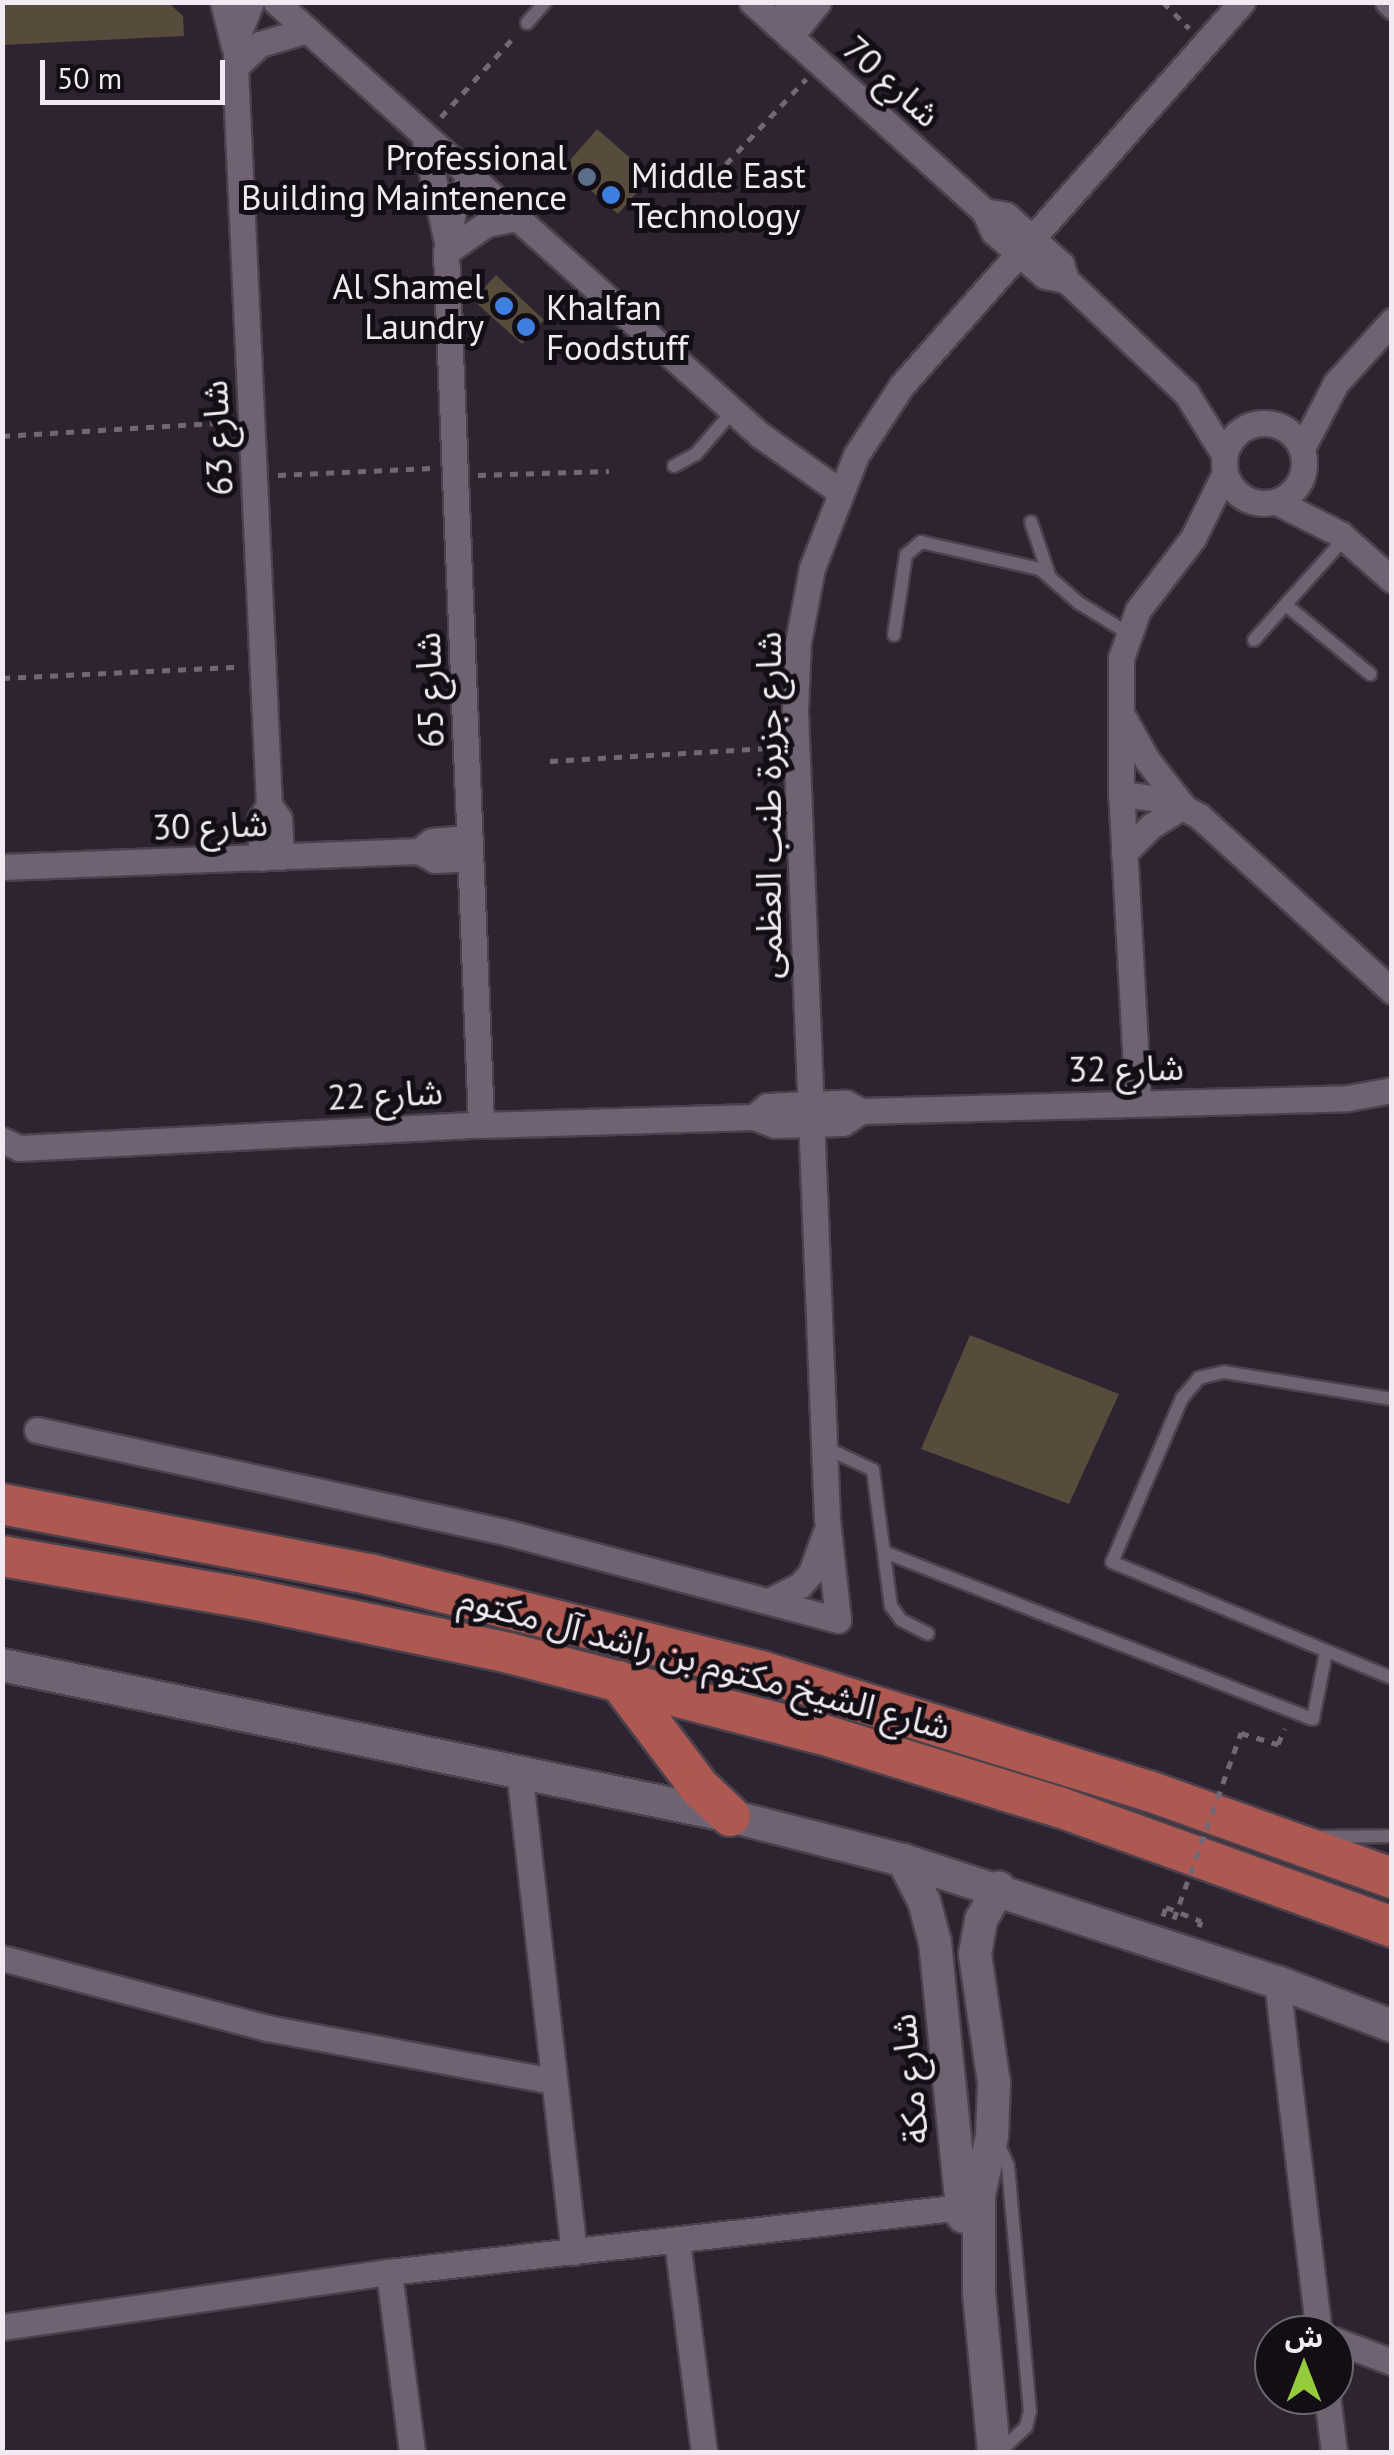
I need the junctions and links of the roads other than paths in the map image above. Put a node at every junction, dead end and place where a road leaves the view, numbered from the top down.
1 (223, 2) edge
2 (251, 2) edge
3 (276, 2) edge
4 (546, 2) edge
5 (752, 2) edge
6 (794, 2) edge
7 (818, 2) edge
8 (1242, 2) edge
9 (527, 23) road end
10 (307, 30) junction
11 (783, 30) junction
12 (235, 59) junction
13 (424, 135) junction
14 (471, 176) junction
15 (518, 218) junction
16 (446, 245) junction
17 (1025, 245) junction
18 (1388, 333) edge
19 (1336, 383) junction
20 (1186, 393) junction
21 (733, 411) junction
22 (1261, 424) junction
23 (1303, 459) junction
24 (1224, 465) junction
25 (674, 466) dead end
26 (839, 491) junction
27 (1267, 502) junction
28 (1031, 522) dead end
29 (1343, 536) junction
30 (1193, 538) junction
31 (1049, 575) junction
32 (1392, 580) edge
33 (1286, 605) junction
34 (1128, 633) junction
35 (894, 635) dead end
36 (1254, 640) dead end
37 (1370, 674) dead end
38 (1118, 708) junction
39 (1121, 794) junction
40 (1183, 806) junction
41 (470, 848) junction
42 (1124, 852) junction
43 (271, 858) junction
44 (3, 868) edge
45 (1392, 991) edge
46 (1392, 1090) edge
47 (1138, 1102) junction
48 (808, 1114) junction
49 (481, 1124) junction
50 (8, 1149) edge
51 (1392, 1399) edge
52 (37, 1430) dead end
53 (824, 1448) junction
54 (2, 1504) edge
55 (827, 1519) junction
56 (884, 1552) junction
57 (2, 1556) edge
58 (772, 1600) junction
59 (928, 1634) dead end
60 (1326, 1652) junction
61 (2, 1666) edge
62 (1392, 1678) edge
63 (619, 1681) junction
64 (519, 1770) junction
65 (730, 1816) junction
66 (1392, 1836) edge
67 (1277, 1838) junction
68 (904, 1860) junction
69 (1392, 1878) edge
70 (999, 1888) junction
71 (1392, 1927) edge
72 (2, 1958) edge
73 (1277, 1982) junction
74 (1392, 2026) edge
75 (554, 2082) junction
76 (992, 2136) junction
77 (971, 2207) junction
78 (678, 2240) junction
79 (574, 2252) junction
80 (389, 2272) junction
81 (1318, 2315) edge
82 (2, 2326) edge
83 (1354, 2348) edge
84 (1392, 2362) edge
85 (1328, 2415) edge
86 (412, 2452) edge
87 (704, 2452) edge
88 (996, 2452) edge
89 (1331, 2452) edge

1 - 12 street, شارع 63
2 - 12 street, شارع 63
3 - 10 street
4 - 9 lane
5 - 11 street, شارع 70
6 - 11 street
7 - 11 street
8 - 17 street, شارع جزيرة طنب العظمى
10 - 12 street
10 - 13 street
11 - 17 street, شارع 70
12 - 43 street, شارع 63
13 - 14 street
13 - 16 street, شارع 65
14 - 15 street
14 - 16 street, شارع 65
15 - 16 street
15 - 21 street
16 - 41 street, شارع 65
17 - 20 street, شارع 70
17 - 26 street, شارع جزيرة طنب العظمى
18 - 19 street
19 - 22 street
19 - 23 street
20 - 22 street, شارع 70
20 - 24 street, شارع 70
21 - 25 lane
21 - 26 street
22 - 23 street
22 - 24 street
23 - 27 street
23 - 29 street
24 - 27 street
24 - 30 street
26 - 48 street, شارع جزيرة طنب العظمى
27 - 29 street
27 - 30 street
28 - 31 lane
29 - 32 street
29 - 33 lane
30 - 34 street
31 - 34 lane
31 - 35 lane
33 - 36 lane
33 - 37 lane
34 - 38 street
38 - 39 street
38 - 40 street
39 - 40 street
39 - 42 street
40 - 42 street
40 - 45 street
41 - 43 street, شارع 30
41 - 49 street, شارع 65
42 - 47 street
43 - 44 street, شارع 30
46 - 47 street, شارع 32
47 - 48 street, شارع 32
48 - 49 street, شارع 22
48 - 53 street, شارع جزيرة طنب العظمى
49 - 50 street, شارع 22
51 - 60 lane
52 - 58 street
53 - 55 street, شارع جزيرة طنب العظمى
53 - 56 lane
54 - 67 main road, شارع الشيخ مكتوم بن راشد آل مكتوم
55 - 58 street, شارع جزيرة طنب العظمى
55 - 58 street, شارع جزيرة طنب العظمى
56 - 59 lane
56 - 60 lane
57 - 63 main road, شارع الشيخ مكتوم بن راشد آل مكتوم
60 - 62 lane
61 - 64 street
63 - 65 main road
63 - 71 main road, شارع الشيخ مكتوم بن راشد آل مكتوم
64 - 65 street
64 - 75 street
65 - 68 street
66 - 67 lane
67 - 69 main road, شارع الشيخ مكتوم بن راشد آل مكتوم
68 - 70 street
68 - 77 street, شارع مكة
70 - 73 street
70 - 76 street, شارع مكة
72 - 75 street
73 - 74 street
73 - 81 street
75 - 79 street
76 - 77 street, شارع مكة
76 - 88 lane
77 - 78 street
77 - 88 street, شارع مكة
78 - 79 street
78 - 87 street
79 - 80 street
80 - 82 street
80 - 86 street
83 - 84 street
85 - 89 street

